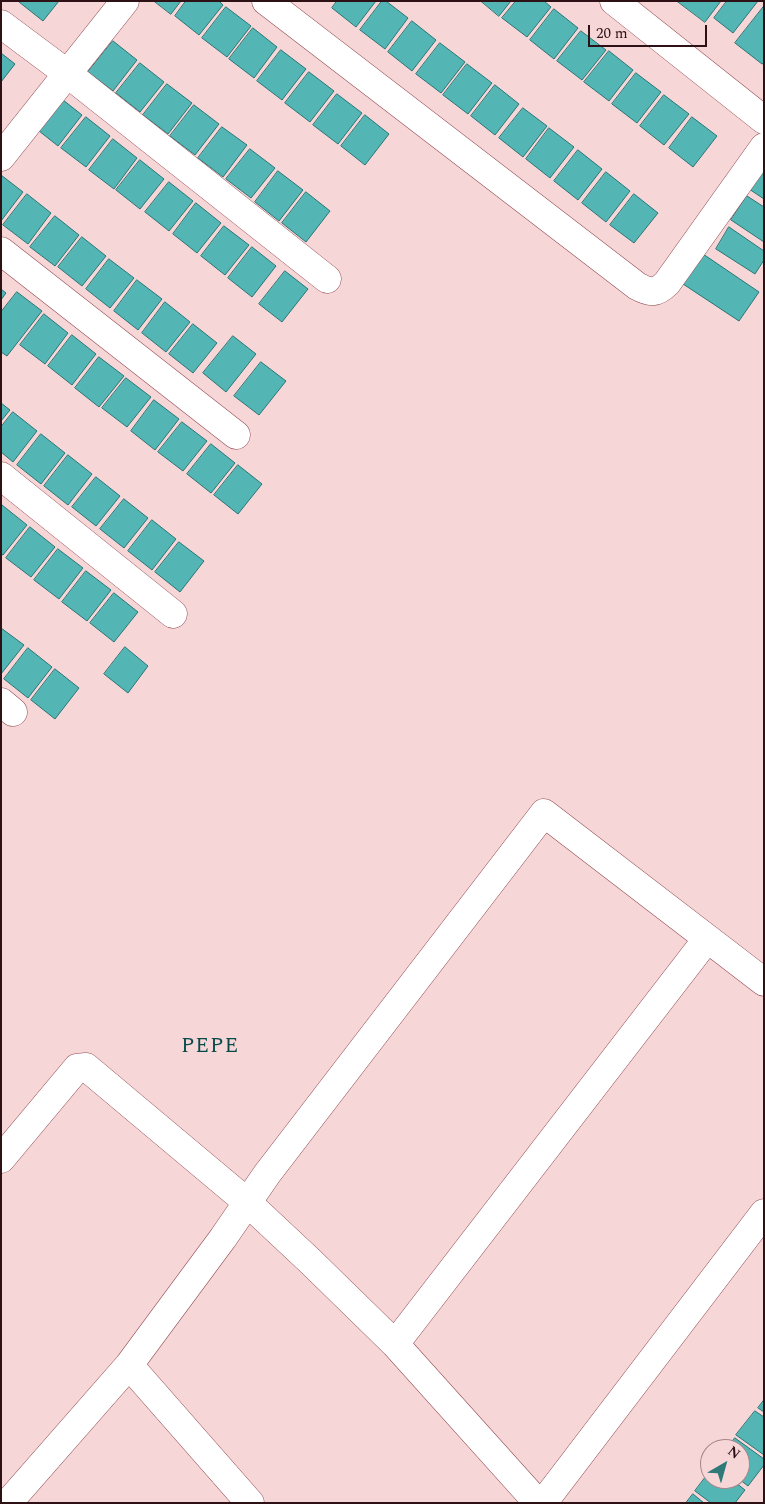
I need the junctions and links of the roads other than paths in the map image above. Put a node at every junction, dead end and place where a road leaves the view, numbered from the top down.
1 (125, 1) edge
2 (266, 1) edge
3 (614, 1) edge
4 (1, 24) edge
5 (68, 74) junction
6 (764, 120) edge
7 (764, 146) edge
8 (1, 157) edge
9 (1, 251) edge
10 (327, 279) dead end
11 (236, 436) dead end
12 (1, 476) edge
13 (174, 614) dead end
14 (707, 939) junction
15 (764, 982) edge
16 (1, 1160) edge
17 (247, 1202) junction
18 (764, 1213) edge
19 (396, 1344) junction
20 (128, 1364) junction
21 (8, 1503) edge
22 (250, 1503) edge
23 (538, 1503) edge
24 (543, 1503) edge

1 - 5 street
2 - 7 street
3 - 6 street
4 - 5 street
5 - 8 street
5 - 10 street
9 - 11 street
12 - 13 street
14 - 15 street
14 - 17 street
14 - 19 street
16 - 17 street
17 - 19 street
17 - 20 street
18 - 24 street
19 - 23 street
20 - 21 street
20 - 22 street

